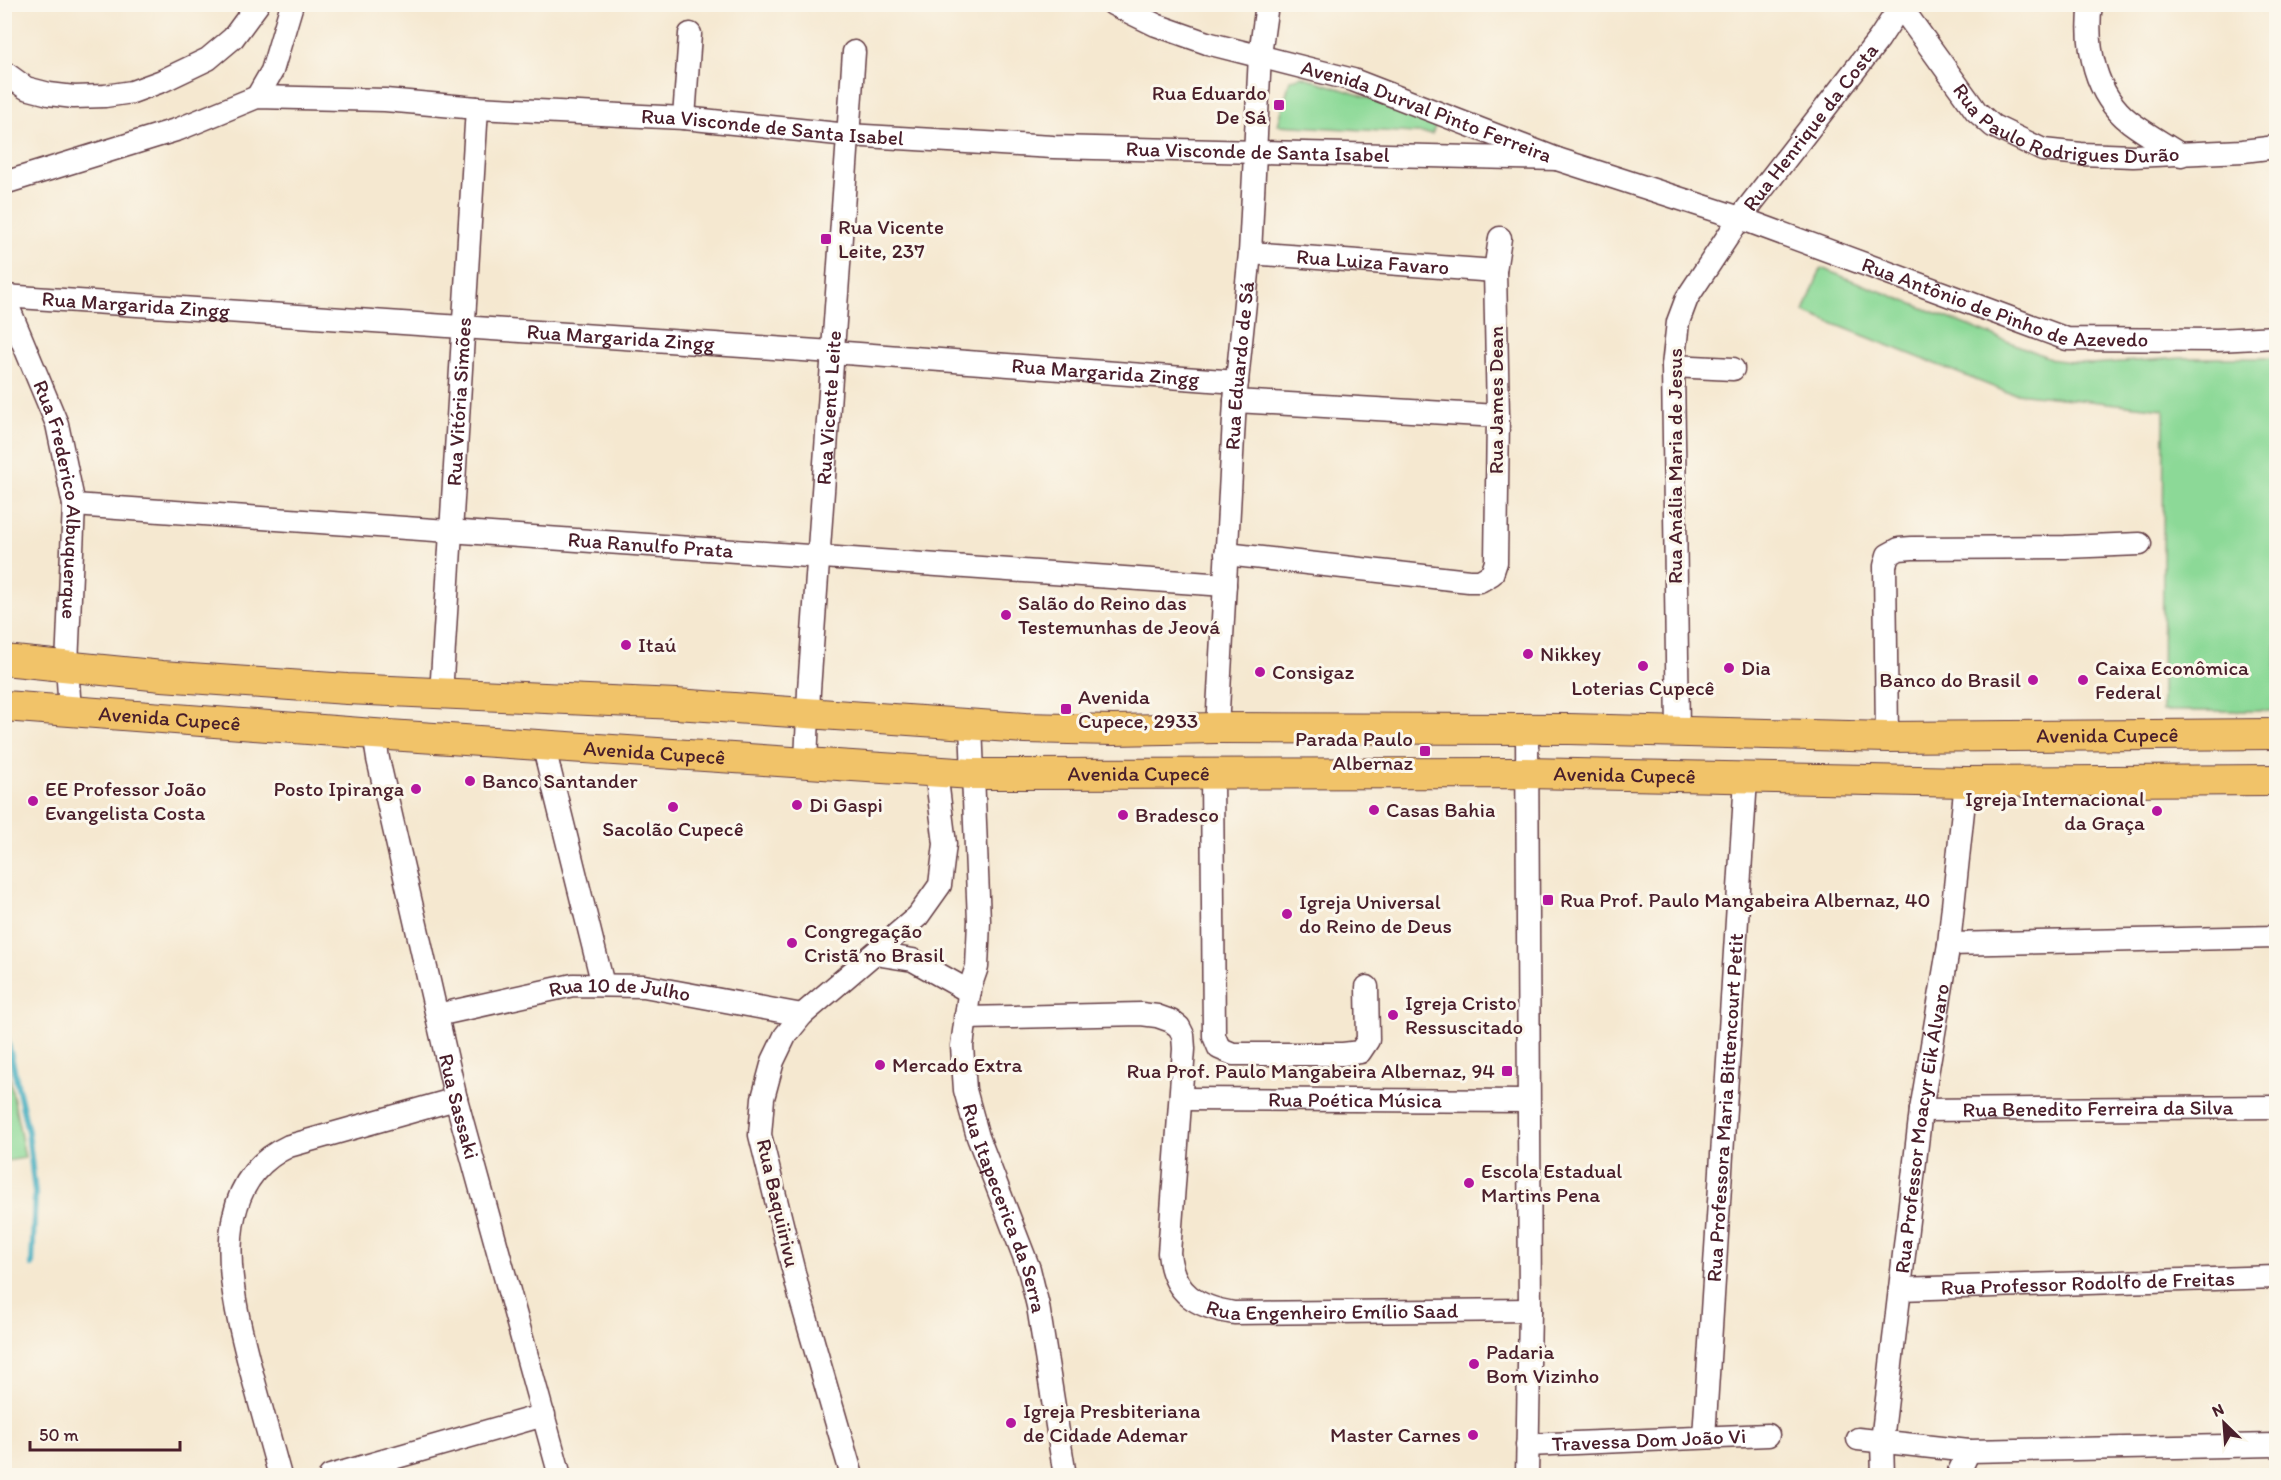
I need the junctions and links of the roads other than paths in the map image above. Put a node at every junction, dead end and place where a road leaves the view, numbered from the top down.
1 (258, 4) edge
2 (292, 4) edge
3 (1113, 4) edge
4 (1267, 4) edge
5 (2091, 4) edge
6 (1902, 6) edge
7 (690, 34) dead end
8 (854, 52) dead end
9 (1260, 56) junction
10 (4, 72) edge
11 (257, 97) junction
12 (477, 108) junction
13 (684, 118) junction
14 (848, 135) junction
15 (2277, 147) edge
16 (1255, 151) junction
17 (2181, 155) junction
18 (1557, 159) junction
19 (4, 183) edge
20 (1740, 218) junction
21 (1500, 238) dead end
22 (1251, 253) junction
23 (1495, 271) junction
24 (4, 296) edge
25 (462, 327) junction
26 (2277, 337) edge
27 (832, 352) junction
28 (1673, 366) junction
29 (1733, 369) dead end
30 (1236, 392) junction
31 (1497, 416) junction
32 (74, 505) junction
33 (451, 530) junction
34 (2140, 544) dead end
35 (1226, 554) junction
36 (819, 558) junction
37 (1225, 585) junction
38 (4, 660) edge
39 (68, 665) junction
40 (441, 695) junction
41 (4, 706) edge
42 (70, 712) junction
43 (809, 712) junction
44 (971, 725) junction
45 (1217, 728) junction
46 (1527, 729) junction
47 (1678, 731) junction
48 (374, 734) junction
49 (2277, 734) edge
50 (1887, 737) junction
51 (543, 744) junction
52 (806, 763) junction
53 (936, 772) junction
54 (1526, 773) junction
55 (972, 774) junction
56 (1212, 774) junction
57 (1746, 778) junction
58 (2277, 780) edge
59 (1966, 782) junction
60 (940, 885) junction
61 (979, 892) junction
62 (918, 916) junction
63 (2277, 937) edge
64 (1949, 944) junction
65 (875, 954) junction
66 (913, 960) junction
67 (603, 985) junction
68 (1367, 987) dead end
69 (970, 992) junction
70 (437, 1015) junction
71 (802, 1015) junction
72 (965, 1018) junction
73 (456, 1099) junction
74 (1181, 1099) junction
75 (1528, 1101) junction
76 (2277, 1107) edge
77 (1921, 1110) junction
78 (2277, 1277) edge
79 (1899, 1289) junction
80 (1530, 1310) junction
81 (544, 1415) junction
82 (1768, 1435) dead end
83 (1704, 1437) junction
84 (1858, 1439) dead end
85 (1527, 1445) junction
86 (2277, 1445) edge
87 (1969, 1451) junction
88 (1882, 1458) edge
89 (280, 1476) edge
90 (330, 1476) edge
91 (560, 1476) edge
92 (852, 1476) edge
93 (1065, 1476) edge
94 (1527, 1476) edge
95 (1902, 1476) edge
96 (1957, 1476) edge

1 - 10 street
2 - 11 street
3 - 9 street, Avenida Durval Pinto Ferreira
4 - 9 street, Rua Eduardo de Sá
5 - 17 street
6 - 17 street, Rua Paulo Rodrigues Durão
6 - 20 street, Rua Henrique da Costa
7 - 13 street
8 - 14 street, Rua Vicente Leite
9 - 16 street, Rua Eduardo de Sá
9 - 18 street, Avenida Durval Pinto Ferreira
11 - 12 street, Rua Visconde de Santa Isabel
11 - 19 street, Rua Visconde de Santa Isabel
12 - 13 street, Rua Visconde de Santa Isabel
12 - 25 street, Rua Vitória Simões
13 - 14 street, Rua Visconde de Santa Isabel
14 - 16 street, Rua Visconde de Santa Isabel
14 - 27 street, Rua Vicente Leite
15 - 17 street, Rua Paulo Rodrigues Durão
16 - 18 street, Rua Visconde de Santa Isabel
16 - 22 street, Rua Eduardo de Sá
18 - 20 street, Avenida Durval Pinto Ferreira
20 - 26 street, Rua Antônio de Pinho de Azevedo
20 - 28 street, Rua Anália Maria de Jesus
21 - 23 street, Rua James Dean
22 - 23 street, Rua Luiza Favaro
22 - 30 street, Rua Eduardo de Sá
23 - 31 street, Rua James Dean
24 - 25 street, Rua Margarida Zingg
24 - 32 street, Rua Frederico Albuquerque
25 - 27 street, Rua Margarida Zingg
25 - 33 street, Rua Vitória Simões
27 - 30 street, Rua Margarida Zingg
27 - 36 street, Rua Vicente Leite
28 - 29 street
28 - 47 street, Rua Anália Maria de Jesus
30 - 31 street, Rua Margarida Zingg
30 - 35 street, Rua Eduardo de Sá
31 - 35 street, Rua James Dean
32 - 33 street, Rua Ranulfo Prata
32 - 39 street, Rua Frederico Albuquerque
33 - 36 street, Rua Ranulfo Prata
33 - 40 street, Rua Vitória Simões
34 - 50 street
35 - 37 street, Rua Eduardo de Sá
36 - 37 street, Rua Ranulfo Prata
36 - 43 street, Rua Vicente Leite
37 - 45 street, Rua Eduardo de Sá
38 - 39 main road, Avenida Cupecê
39 - 40 main road, Avenida Cupecê
39 - 42 street, Rua Frederico Albuquerque
40 - 43 main road, Avenida Cupecê
41 - 42 main road, Avenida Cupecê
42 - 48 main road, Avenida Cupecê
43 - 44 main road, Avenida Cupecê
43 - 52 street, Rua Vicente Leite
44 - 45 main road, Avenida Cupecê
44 - 55 street, Rua Itapecerica da Serra
45 - 46 main road, Avenida Cupecê
46 - 47 main road, Avenida Cupecê
46 - 54 street
47 - 50 main road, Avenida Cupecê
48 - 51 main road, Avenida Cupecê
48 - 70 street, Rua Sassaki
49 - 50 main road, Avenida Cupecê
51 - 52 main road, Avenida Cupecê
51 - 67 street
52 - 53 main road, Avenida Cupecê
53 - 55 main road, Avenida Cupecê
53 - 60 street, Rua Baquiirivu
54 - 56 main road, Avenida Cupecê
54 - 57 main road, Avenida Cupecê
54 - 75 street
55 - 56 main road, Avenida Cupecê
55 - 61 street, Rua Itapecerica da Serra
56 - 68 street
57 - 59 main road, Avenida Cupecê
57 - 83 street, Rua Professora Maria Bittencourt Petit
58 - 59 main road, Avenida Cupecê
59 - 64 street, Rua Professor Moacyr Eik Álvaro
60 - 61 street
60 - 62 street, Rua Baquiirivu
61 - 69 street, Rua Itapecerica da Serra
62 - 65 street, Rua Baquiirivu
62 - 66 street
63 - 64 street
64 - 77 street, Rua Professor Moacyr Eik Álvaro
65 - 66 street
65 - 71 street, Rua Baquiirivu
66 - 69 street
67 - 70 street, Rua 10 de Julho
67 - 71 street, Rua 10 de Julho
69 - 72 street, Rua Itapecerica da Serra
70 - 73 street, Rua Sassaki
71 - 92 street, Rua Baquiirivu
72 - 74 street, Rua Engenheiro Emílio Saad
72 - 93 street, Rua Itapecerica da Serra
73 - 81 street, Rua Sassaki
73 - 89 street
74 - 75 street, Rua Poética Música
74 - 80 street, Rua Engenheiro Emílio Saad
75 - 80 street
76 - 77 street, Rua Benedito Ferreira da Silva
77 - 79 street, Rua Professor Moacyr Eik Álvaro
78 - 79 street, Rua Professor Rodolfo de Freitas
79 - 88 street, Rua Professor Moacyr Eik Álvaro
80 - 85 street
81 - 90 street
81 - 91 street, Rua Sassaki
82 - 83 street, Travessa Dom João Vi
83 - 85 street, Travessa Dom João Vi
84 - 88 street
85 - 94 street
86 - 87 street
87 - 88 street
87 - 96 street
88 - 95 street

